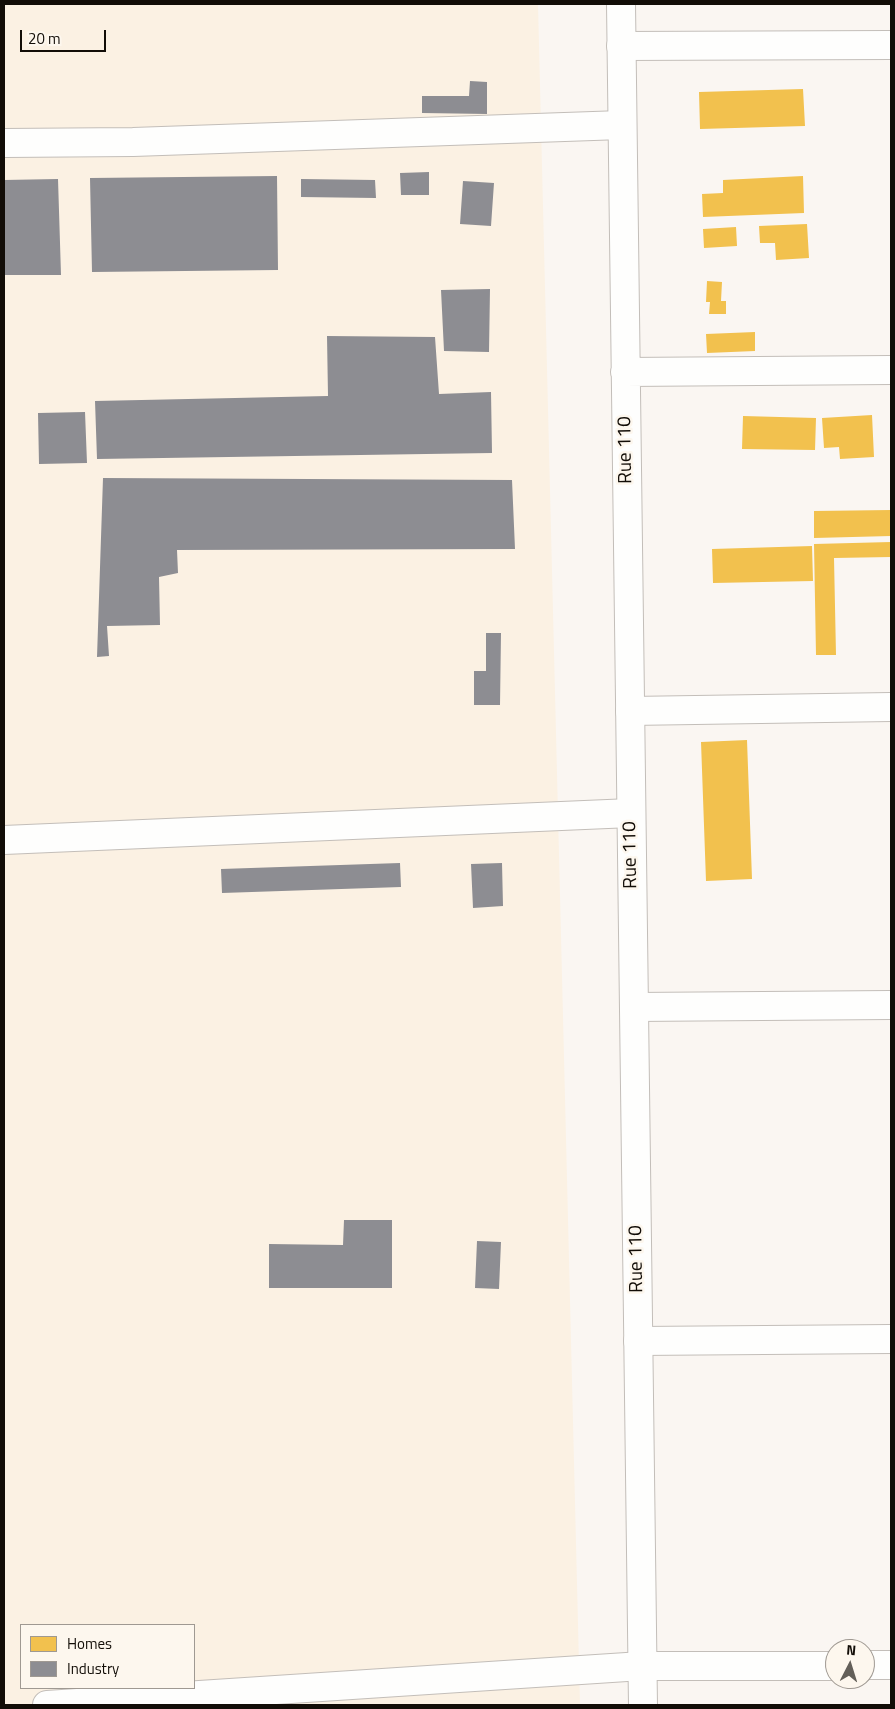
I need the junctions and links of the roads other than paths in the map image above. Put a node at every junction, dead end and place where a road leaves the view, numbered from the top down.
1 (621, 4) edge
2 (891, 45) edge
3 (621, 46) junction
4 (622, 125) junction
5 (4, 143) edge
6 (891, 370) edge
7 (625, 372) junction
8 (891, 707) edge
9 (630, 711) junction
10 (631, 813) junction
11 (4, 840) edge
12 (891, 1005) edge
13 (634, 1008) junction
14 (891, 1339) edge
15 (638, 1340) junction
16 (891, 1665) edge
17 (642, 1666) junction
18 (825, 1666) edge
19 (875, 1666) edge
20 (47, 1705) edge
21 (643, 1705) edge

1 - 3 street, Rue 110
2 - 3 street
3 - 4 street, Rue 110
4 - 5 street
4 - 7 street, Rue 110
6 - 7 street
7 - 9 street, Rue 110
8 - 9 street
9 - 10 street, Rue 110
10 - 11 street
10 - 13 street, Rue 110
12 - 13 street
13 - 15 street, Rue 110
14 - 15 street
15 - 17 street, Rue 110
16 - 19 street
17 - 18 street
17 - 20 street
17 - 21 street, Rue 110

